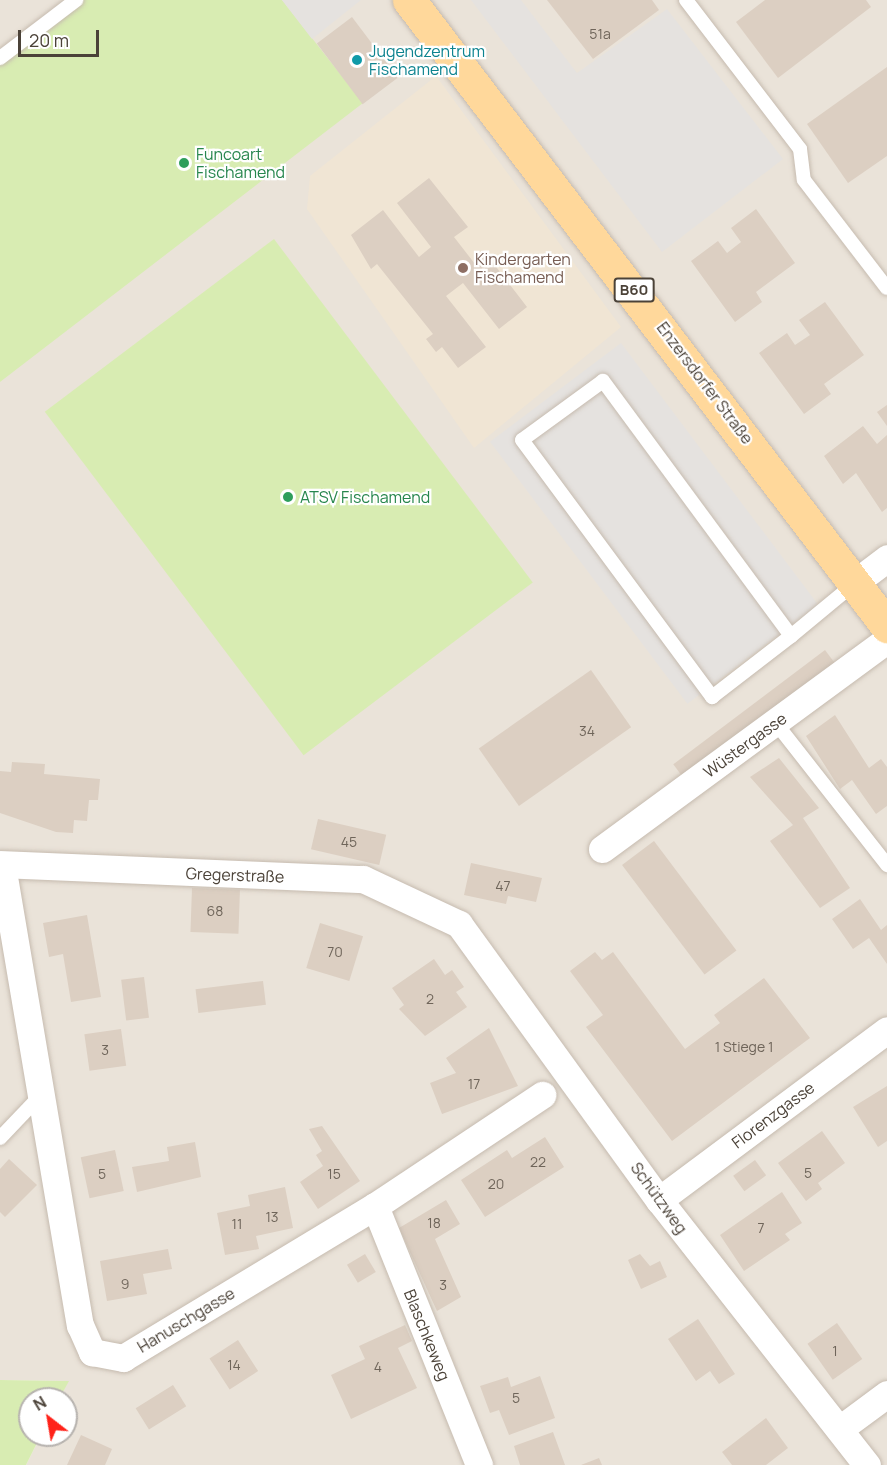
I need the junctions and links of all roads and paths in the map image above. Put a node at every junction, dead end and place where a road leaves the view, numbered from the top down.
1 (76, 0) edge
2 (409, 0) edge
3 (686, 0) edge
4 (0, 58) edge
5 (887, 288) edge
6 (887, 558) edge
7 (857, 581) junction
8 (887, 626) edge
9 (791, 636) junction
10 (887, 640) edge
11 (775, 722) junction
12 (602, 849) dead end
13 (1, 864) edge
14 (887, 865) edge
15 (459, 924) joint
16 (887, 1030) edge
17 (41, 1095) junction
18 (542, 1095) dead end
19 (0, 1138) edge
20 (659, 1200) junction
21 (375, 1206) junction
22 (887, 1394) edge
23 (841, 1428) junction
24 (479, 1465) edge
25 (867, 1465) edge

1 - 4 lane
2 - 7 main road, Enzersdorfer Straße / B60
3 - 5 lane
6 - 7 street
7 - 8 main road, Enzersdorfer Straße / B60
7 - 9 lane
9 - 9 lane
10 - 11 street, Wüstergasse
11 - 12 street, Wüstergasse
11 - 14 lane
13 - 15 street, Gregerstraße
13 - 17 street, Hanuschgasse
15 - 20 street, Schützweg
16 - 20 street, Florenzgasse
17 - 19 lane
17 - 21 street, Hanuschgasse
18 - 21 street, Hanuschgasse
20 - 23 street, Schützweg
21 - 24 street, Blaschkeweg
22 - 23 street
23 - 25 street, Schützweg

